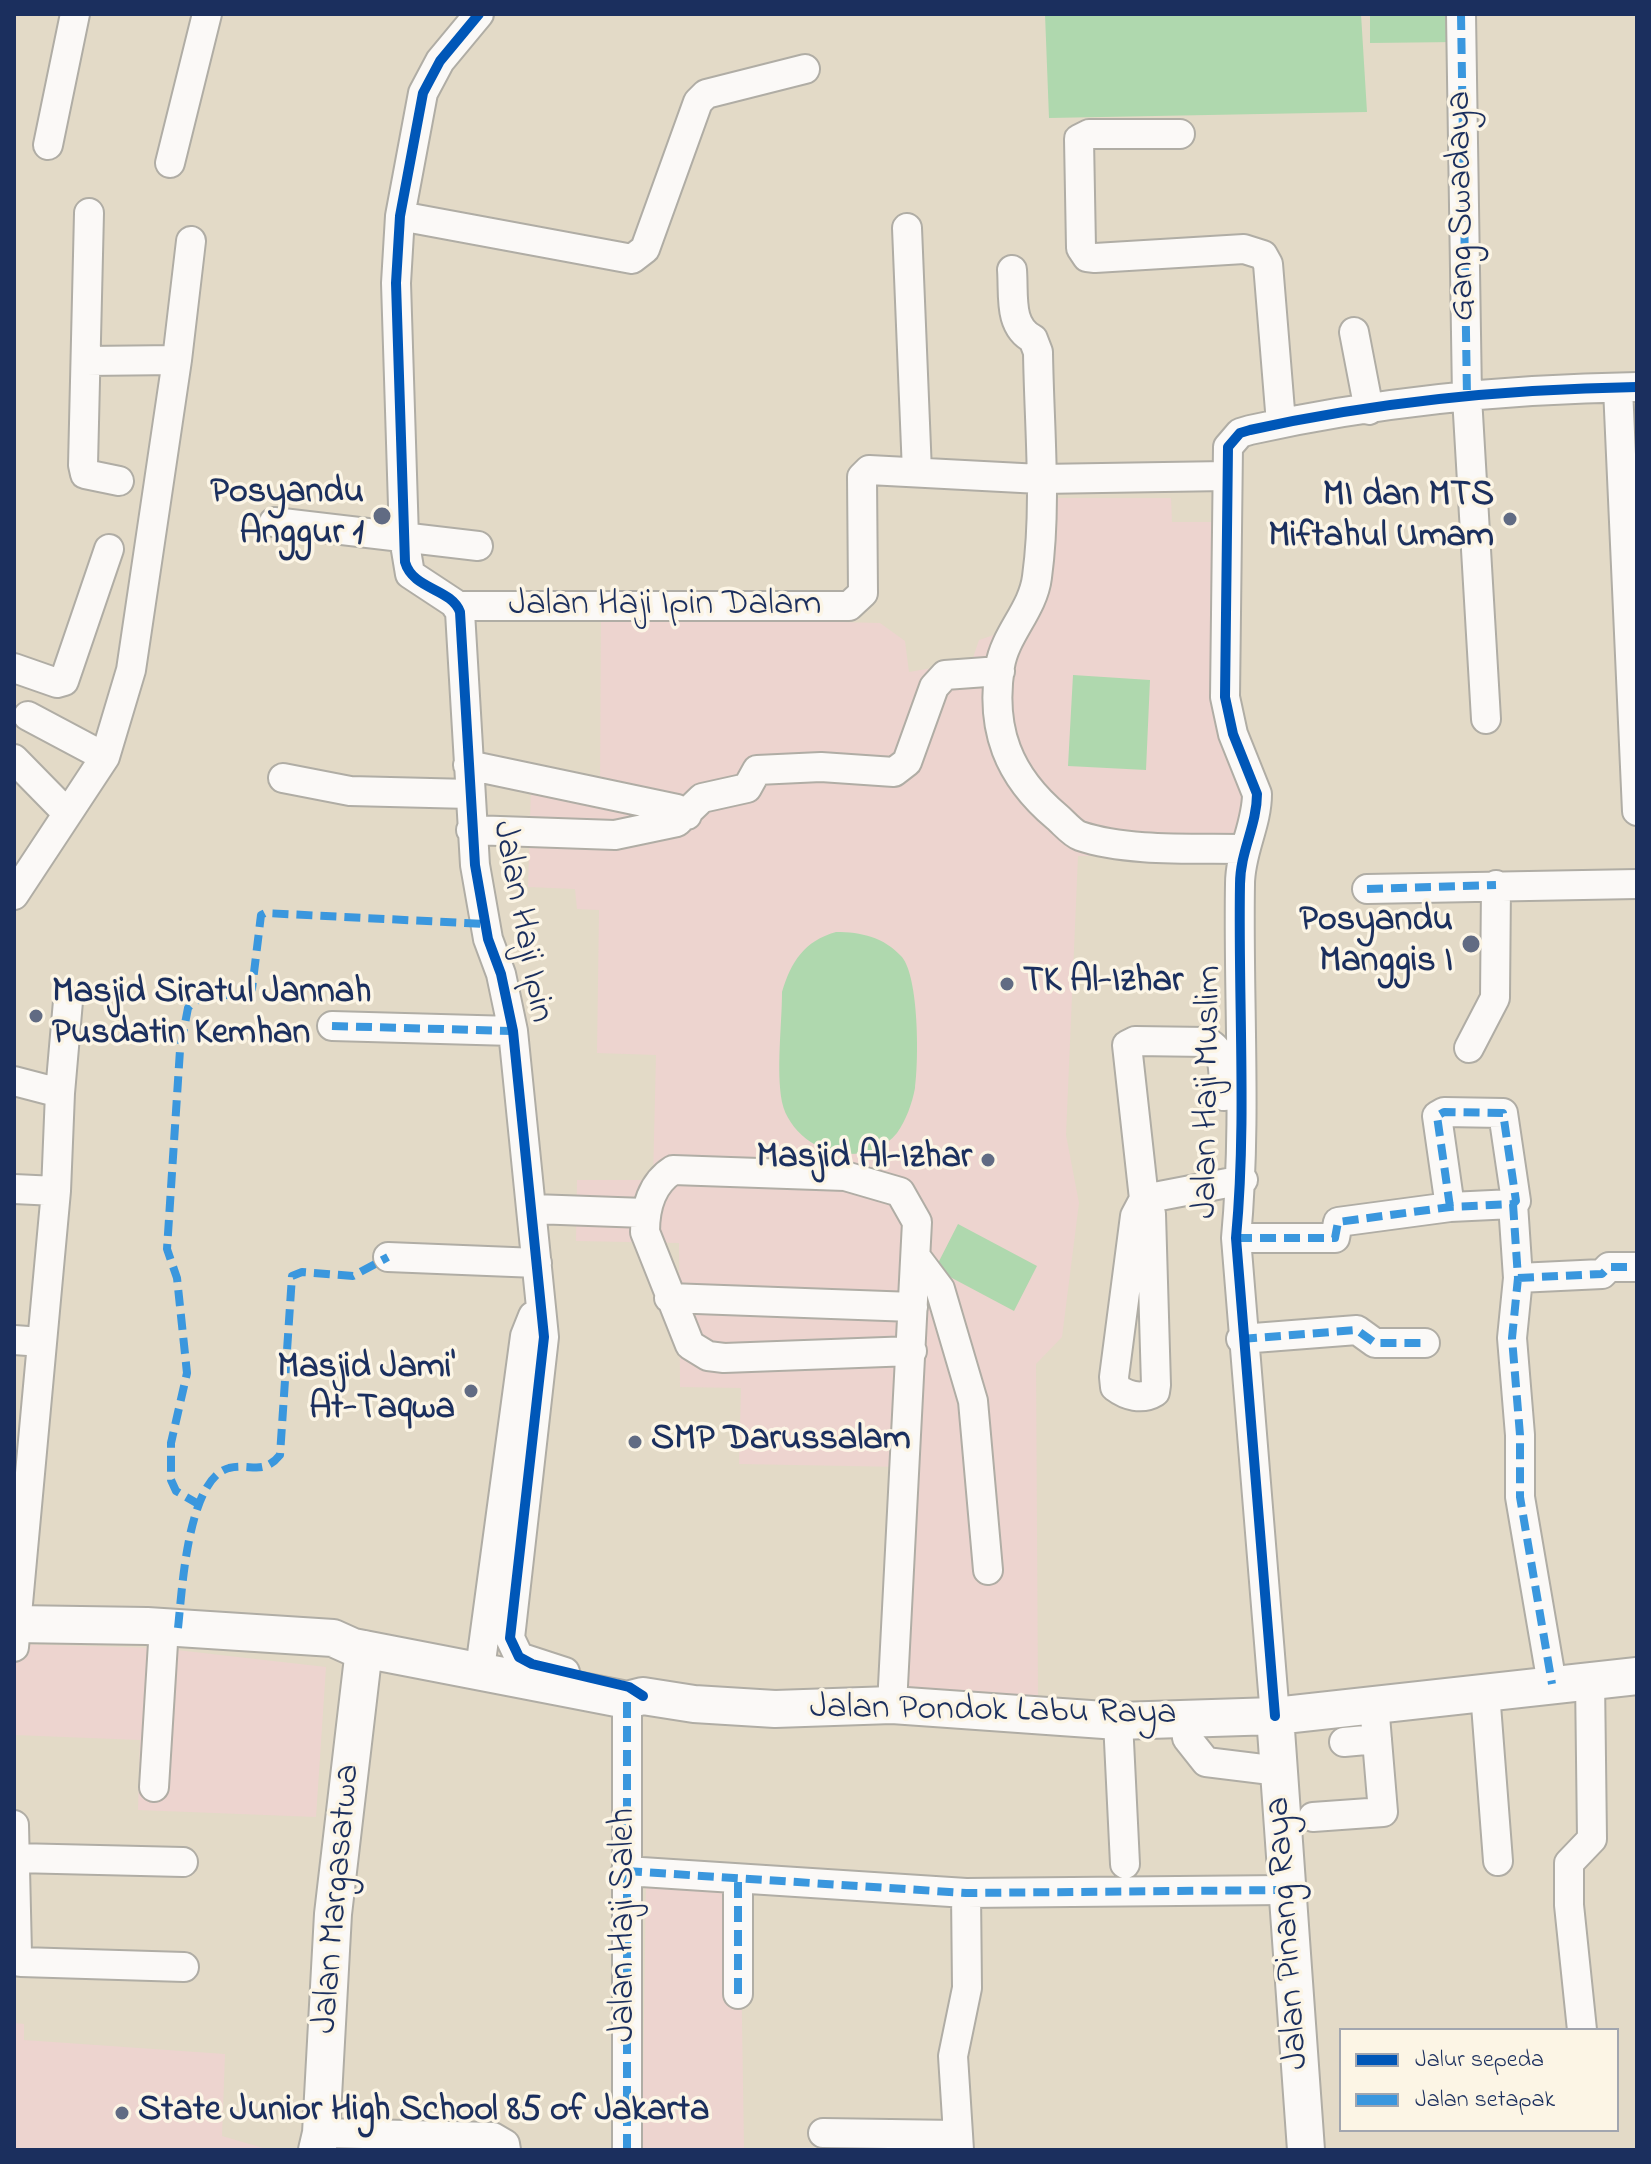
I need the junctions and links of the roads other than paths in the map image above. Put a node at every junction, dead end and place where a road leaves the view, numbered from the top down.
1 (75, 14) edge
2 (207, 14) edge
3 (479, 14) edge
4 (1461, 14) edge
5 (805, 69) dead end
6 (1180, 134) dead end
7 (48, 145) dead end
8 (170, 163) dead end
9 (89, 213) dead end
10 (400, 216) junction
11 (907, 228) dead end
12 (191, 241) dead end
13 (1012, 270) dead end
14 (1354, 332) dead end
15 (177, 360) junction
16 (86, 361) junction
17 (1627, 388) edge
18 (1467, 397) junction
19 (1369, 410) junction
20 (1281, 423) junction
21 (917, 472) junction
22 (1226, 476) junction
23 (1040, 479) junction
24 (119, 481) dead end
25 (274, 522) dead end
26 (404, 538) junction
27 (478, 546) dead end
28 (109, 549) dead end
29 (458, 606) junction
30 (14, 668) edge
31 (1000, 671) junction
32 (28, 716) dead end
33 (1486, 719) dead end
34 (105, 757) junction
35 (14, 759) edge
36 (468, 765) junction
37 (283, 778) dead end
38 (470, 794) junction
39 (614, 798) junction
40 (1637, 811) edge
41 (66, 812) junction
42 (687, 815) junction
43 (471, 830) junction
44 (615, 835) junction
45 (1244, 849) junction
46 (1637, 884) edge
47 (1496, 885) junction
48 (1367, 889) dead end
49 (14, 895) edge
50 (68, 1001) dead end
51 (332, 1026) dead end
52 (513, 1031) junction
53 (1469, 1048) dead end
54 (14, 1081) edge
55 (60, 1093) junction
56 (1235, 1181) junction
57 (14, 1189) edge
58 (56, 1191) junction
59 (1144, 1199) junction
60 (1513, 1204) junction
61 (1450, 1207) junction
62 (533, 1209) junction
63 (645, 1213) junction
64 (1236, 1238) junction
65 (388, 1257) dead end
66 (916, 1257) junction
67 (537, 1263) junction
68 (1637, 1267) edge
69 (1518, 1278) junction
70 (669, 1298) junction
71 (913, 1307) junction
72 (1241, 1339) junction
73 (28, 1341) edge
74 (1425, 1343) dead end
75 (912, 1351) junction
76 (512, 1509) junction
77 (988, 1570) dead end
78 (14, 1634) edge
79 (152, 1637) junction
80 (330, 1647) junction
81 (480, 1669) junction
82 (1637, 1676) edge
83 (1590, 1679) junction
84 (1552, 1684) junction
85 (1485, 1692) junction
86 (635, 1698) junction
87 (892, 1705) junction
88 (1185, 1718) junction
89 (1118, 1721) junction
90 (1376, 1722) junction
91 (1269, 1738) junction
92 (1344, 1742) dead end
93 (154, 1787) dead end
94 (1313, 1817) dead end
95 (14, 1825) edge
96 (15, 1858) edge
97 (1498, 1861) dead end
98 (183, 1862) dead end
99 (1125, 1864) dead end
100 (626, 1871) junction
101 (738, 1879) junction
102 (1284, 1890) junction
103 (966, 1893) junction
104 (184, 1967) dead end
105 (738, 1994) dead end
106 (1582, 2028) edge
107 (823, 2133) dead end
108 (319, 2142) edge
109 (958, 2142) edge
110 (506, 2150) edge
111 (627, 2150) edge
112 (1306, 2150) edge

1 - 7 street
2 - 8 street
3 - 10 street
4 - 18 street, Gang Swadaya
5 - 10 street
6 - 20 street
9 - 16 street
10 - 26 street
11 - 21 street
12 - 15 street
13 - 23 street
14 - 19 street
15 - 16 street
15 - 34 street
16 - 24 street
17 - 18 street
17 - 40 street
18 - 19 street
18 - 33 street, Gang Swadaya
19 - 20 street
20 - 22 street, Jalan Haji Muslim
21 - 23 street, Jalan Haji Ipin Dalam
21 - 29 street, Jalan Haji Ipin Dalam
22 - 23 street, Jalan Haji Ipin Dalam
22 - 45 street, Jalan Haji Muslim
23 - 31 street
25 - 26 street
26 - 27 street
26 - 29 street
28 - 30 street
29 - 36 street, Jalan Haji Ipin
31 - 42 street
31 - 45 street
32 - 34 street
34 - 41 street
35 - 41 street
36 - 38 street, Jalan Haji Ipin
36 - 39 street
37 - 38 street
38 - 43 street, Jalan Haji Ipin
39 - 42 street
39 - 44 street
41 - 49 street
42 - 44 street
43 - 44 street
43 - 52 street, Jalan Haji Ipin
45 - 56 street, Jalan Haji Muslim
46 - 47 street
47 - 48 street
47 - 53 street
50 - 55 street
51 - 52 street
52 - 62 street, Jalan Haji Ipin
54 - 55 street
55 - 58 street
56 - 59 street
56 - 59 street
56 - 64 street, Jalan Haji Muslim
57 - 58 street
58 - 73 street
59 - 59 street
60 - 61 street
60 - 61 street
60 - 69 street
61 - 64 street
62 - 63 street
62 - 67 street, Jalan Haji Ipin
63 - 66 street
63 - 70 street
64 - 72 street, Jalan Haji Muslim
65 - 67 street
66 - 71 street
66 - 77 street
67 - 76 street, Jalan Haji Ipin
68 - 69 street
69 - 84 street
70 - 71 street
70 - 75 street
71 - 75 street
72 - 74 street
72 - 91 street, Jalan Haji Muslim
73 - 78 street
75 - 87 street
76 - 81 street, Jalan Haji Ipin
76 - 86 street, Jalan Haji Ipin
78 - 79 main road, Jalan Pondok Labu Raya
79 - 80 main road, Jalan Pondok Labu Raya
79 - 93 street
80 - 81 main road, Jalan Pondok Labu Raya
80 - 108 main road, Jalan Margasatwa
81 - 86 main road, Jalan Pondok Labu Raya
82 - 83 main road, Jalan Pondok Labu Raya
83 - 84 main road, Jalan Pondok Labu Raya
83 - 106 street
84 - 85 main road, Jalan Pondok Labu Raya
85 - 90 main road, Jalan Pondok Labu Raya
85 - 97 street
86 - 87 main road, Jalan Pondok Labu Raya
86 - 100 street, Jalan Haji Saleh
87 - 89 main road, Jalan Pondok Labu Raya
88 - 89 main road, Jalan Pondok Labu Raya
88 - 91 main road, Jalan Pondok Labu Raya
88 - 91 street
89 - 99 street
90 - 91 main road, Jalan Pondok Labu Raya
90 - 92 street
90 - 94 street
91 - 102 main road, Jalan Pinang Raya
95 - 96 street
96 - 98 street
96 - 104 street
100 - 101 street
100 - 111 street, Jalan Haji Saleh
101 - 103 street
101 - 105 street
102 - 103 street
102 - 112 main road, Jalan Pinang Raya
103 - 109 street
107 - 109 street
108 - 110 street

